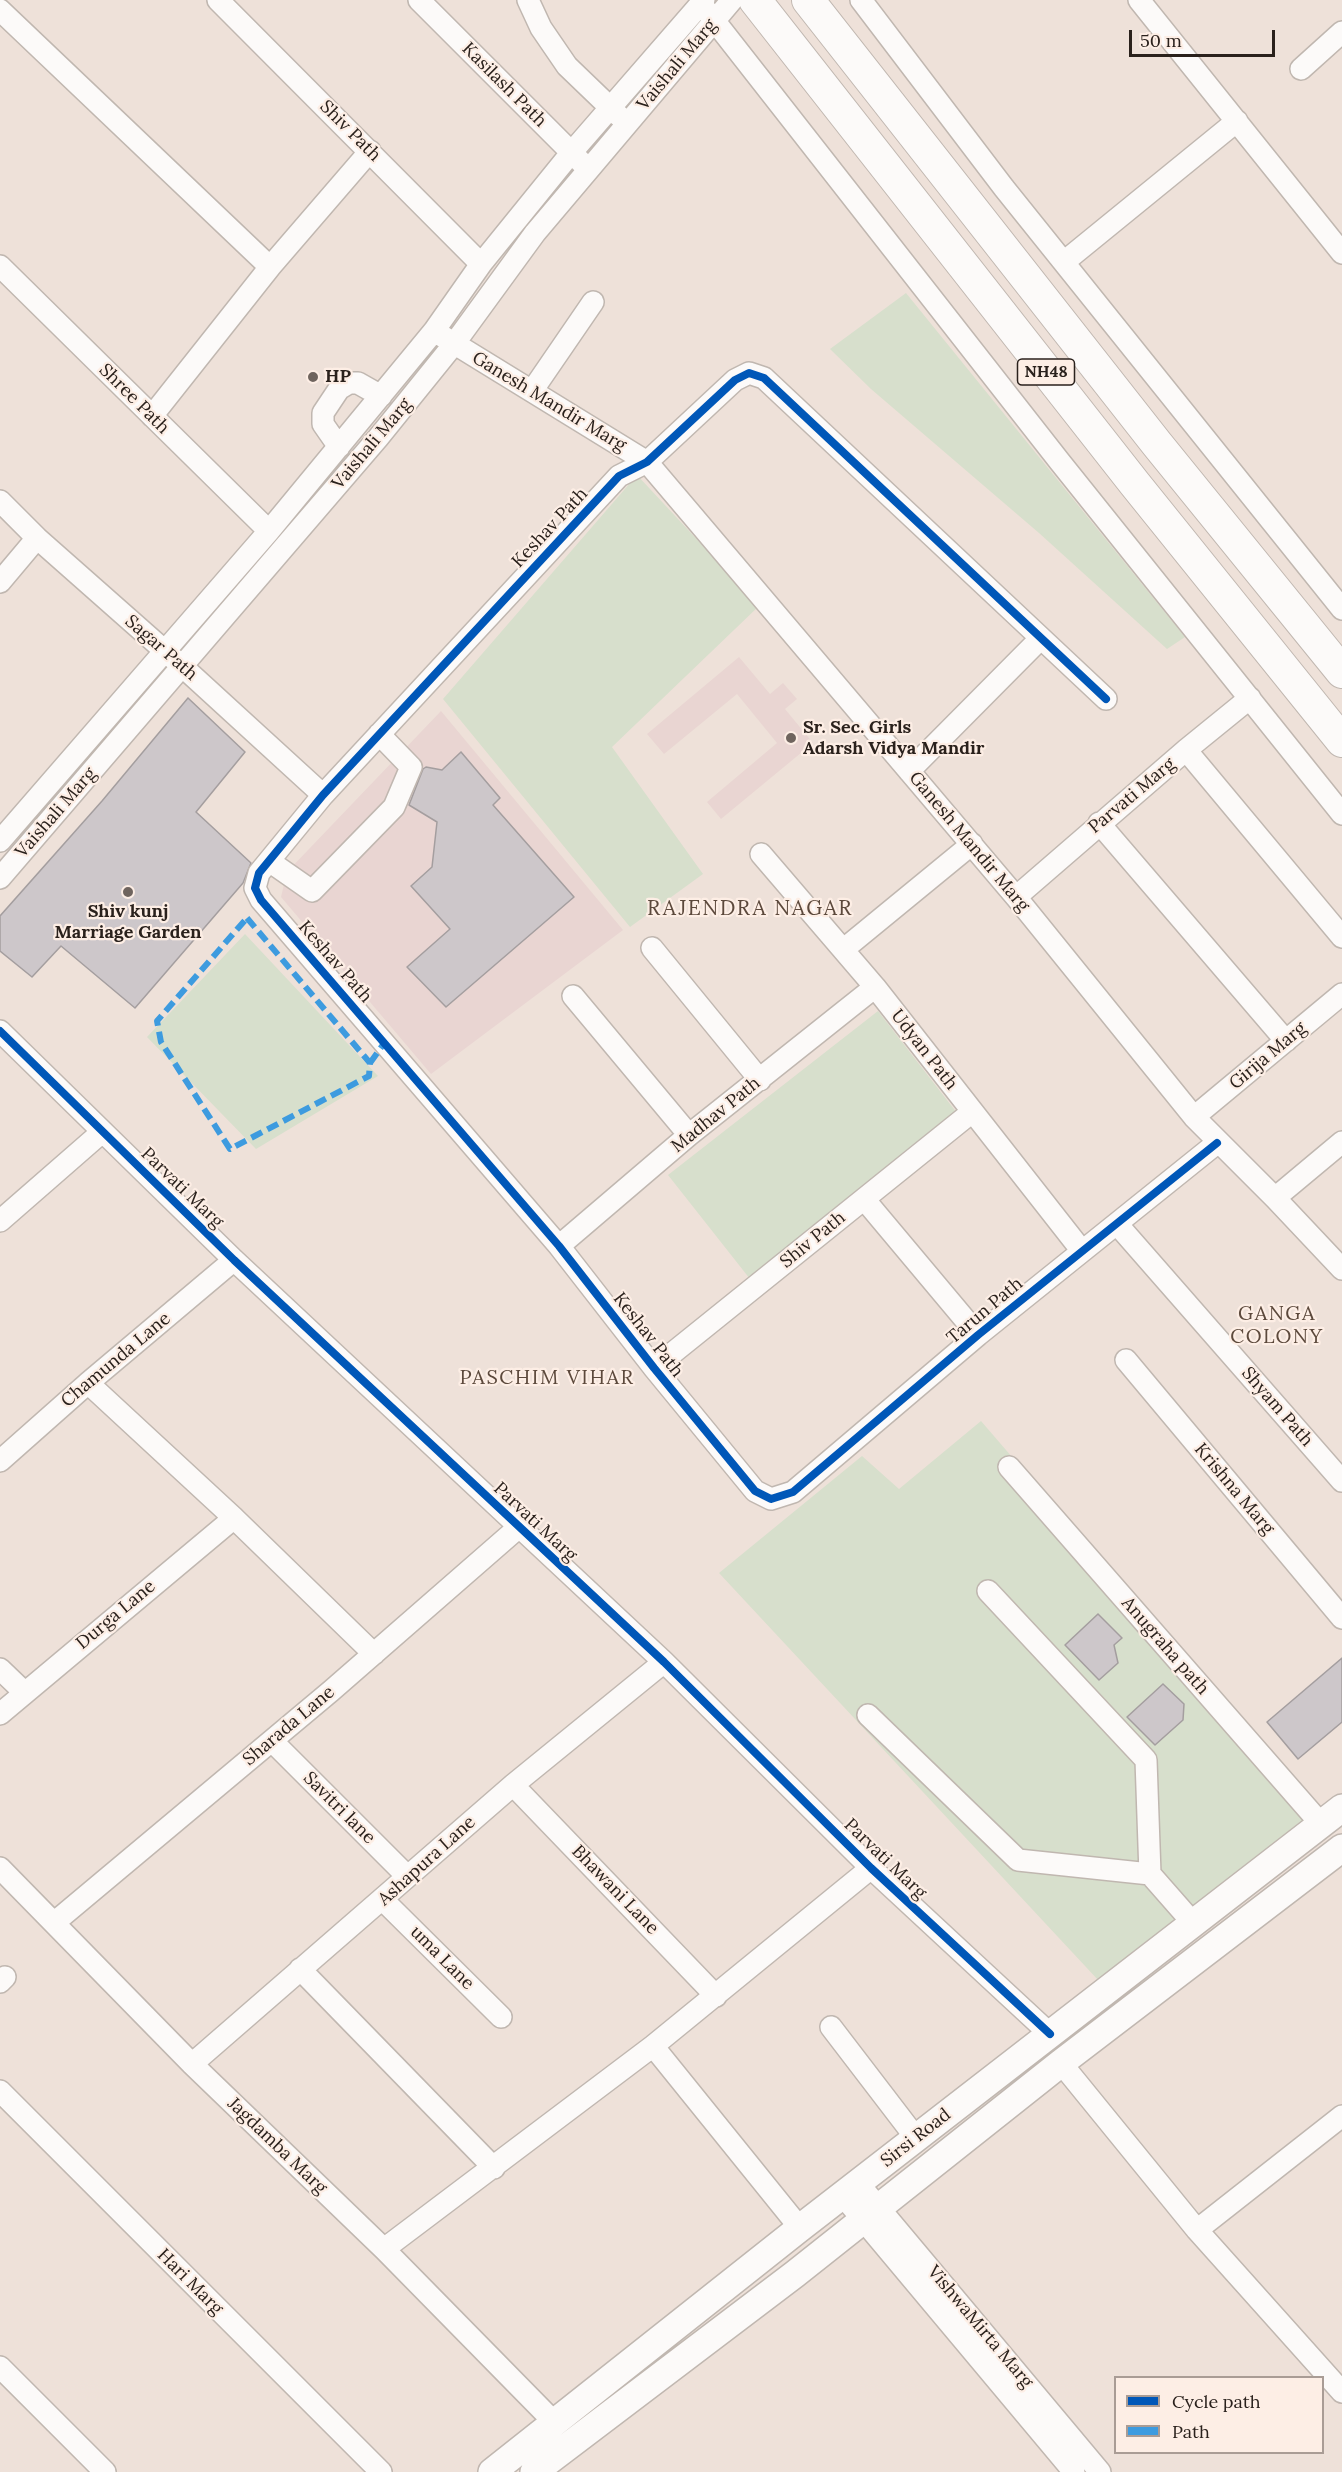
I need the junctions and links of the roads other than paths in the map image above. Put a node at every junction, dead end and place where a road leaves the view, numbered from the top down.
1 (218, 0) edge
2 (419, 0) edge
3 (528, 0) edge
4 (732, 0) edge
5 (755, 0) edge
6 (808, 0) edge
7 (861, 0) edge
8 (1139, 0) edge
9 (705, 6) edge
10 (0, 10) edge
11 (1342, 32) edge
12 (1301, 69) dead end
13 (609, 108) junction
14 (1236, 120) junction
15 (628, 123) junction
16 (370, 151) junction
17 (571, 153) junction
18 (589, 169) junction
19 (1342, 253) edge
20 (1064, 262) junction
21 (482, 264) junction
22 (0, 266) edge
23 (270, 267) junction
24 (594, 302) dead end
25 (434, 331) junction
26 (454, 344) junction
27 (532, 391) junction
28 (381, 396) junction
29 (152, 416) junction
30 (358, 424) junction
31 (378, 438) junction
32 (339, 447) junction
33 (646, 462) junction
34 (0, 501) edge
35 (269, 531) junction
36 (37, 538) junction
37 (0, 582) edge
38 (1342, 609) edge
39 (1040, 639) junction
40 (165, 653) junction
41 (183, 667) junction
42 (1342, 672) edge
43 (1250, 698) junction
44 (1106, 699) dead end
45 (379, 734) junction
46 (1342, 741) edge
47 (1186, 750) junction
48 (909, 771) junction
49 (322, 795) junction
50 (1342, 814) edge
51 (1099, 824) junction
52 (0, 841) edge
53 (972, 844) junction
54 (760, 854) dead end
55 (269, 861) junction
56 (0, 878) edge
57 (1016, 897) junction
58 (1342, 937) edge
59 (652, 948) dead end
60 (844, 949) junction
61 (875, 987) junction
62 (1342, 994) edge
63 (573, 996) dead end
64 (0, 1031) edge
65 (1286, 1041) junction
66 (760, 1080) junction
67 (972, 1112) junction
68 (1194, 1117) junction
69 (102, 1132) junction
70 (689, 1135) junction
71 (1342, 1142) edge
72 (1217, 1143) junction
73 (1275, 1198) junction
74 (864, 1199) junction
75 (0, 1221) edge
76 (1117, 1224) junction
77 (559, 1246) junction
78 (1082, 1251) junction
79 (234, 1260) junction
80 (1342, 1269) edge
81 (978, 1335) junction
82 (1126, 1360) dead end
83 (654, 1368) junction
84 (88, 1383) junction
85 (0, 1461) edge
86 (1009, 1467) dead end
87 (1342, 1481) edge
88 (771, 1499) joint
89 (234, 1518) junction
90 (519, 1527) junction
91 (988, 1591) dead end
92 (1342, 1618) edge
93 (374, 1654) junction
94 (664, 1662) junction
95 (0, 1669) edge
96 (24, 1692) junction
97 (0, 1714) edge
98 (868, 1715) dead end
99 (272, 1741) junction
100 (513, 1785) junction
101 (1332, 1816) edge
102 (1342, 1848) edge
103 (0, 1868) edge
104 (871, 1868) junction
105 (1150, 1874) junction
106 (407, 1876) junction
107 (383, 1900) junction
108 (55, 1922) junction
109 (1193, 1923) junction
110 (300, 1969) junction
111 (716, 1996) junction
112 (501, 2017) dead end
113 (831, 2027) dead end
114 (1050, 2034) junction
115 (653, 2046) junction
116 (1061, 2063) junction
117 (192, 2064) junction
118 (0, 2091) edge
119 (1339, 2125) edge
120 (916, 2138) junction
121 (494, 2168) junction
122 (850, 2189) junction
123 (871, 2213) junction
124 (800, 2228) junction
125 (1197, 2230) junction
126 (384, 2249) junction
127 (0, 2367) edge
128 (1342, 2392) edge
129 (554, 2422) junction
130 (105, 2472) edge
131 (381, 2472) edge
132 (492, 2472) edge
133 (534, 2472) edge
134 (1074, 2472) edge
135 (1100, 2472) edge

1 - 16 street, Shiv Path
2 - 17 street, Kasilash Path
3 - 13 street
4 - 9 street, Vaishali Marg
5 - 46 highway, NH48
6 - 42 highway, NH48
7 - 20 street
8 - 14 street
9 - 13 street, Vaishali Marg
9 - 15 street, Vaishali Marg
9 - 43 street
10 - 23 street
11 - 12 street
13 - 15 street
13 - 17 street, Vaishali Marg
14 - 19 street
14 - 20 street
15 - 18 street, Vaishali Marg
16 - 21 street, Shiv Path
16 - 23 street
17 - 18 street, Kasilash Path
17 - 21 street, Vaishali Marg
18 - 26 street, Vaishali Marg
20 - 38 street
21 - 25 street, Vaishali Marg
22 - 29 street, Shree Path
23 - 29 street
24 - 27 street
25 - 26 street, Ganesh Mandir Marg
25 - 28 street, Vaishali Marg
26 - 27 street, Ganesh Mandir Marg
26 - 31 street, Vaishali Marg
27 - 33 street, Ganesh Mandir Marg
28 - 30 street, Vaishali Marg
28 - 32 street
29 - 35 street, Shree Path
30 - 31 street
30 - 32 street, Vaishali Marg
31 - 41 street, Vaishali Marg
32 - 35 street, Vaishali Marg
33 - 39 street, Keshav Path
33 - 45 street, Keshav Path
33 - 48 street, Ganesh Mandir Marg
34 - 36 street, Sagar Path
35 - 40 street, Vaishali Marg
36 - 37 street
36 - 40 street, Sagar Path
39 - 44 street, Keshav Path
39 - 48 street
40 - 41 street, Sagar Path
40 - 52 street, Vaishali Marg
41 - 49 street, Sagar Path
41 - 56 street, Vaishali Marg
43 - 47 street, Parvati Marg
43 - 50 street
45 - 49 street, Keshav Path
45 - 55 street
47 - 51 street, Parvati Marg
47 - 58 street
48 - 53 street, Ganesh Mandir Marg
49 - 55 street, Keshav Path
51 - 57 street, Parvati Marg
51 - 65 street
53 - 57 street, Ganesh Mandir Marg
53 - 60 street
54 - 60 street, Udyan Path
55 - 77 street, Keshav Path
57 - 68 street, Ganesh Mandir Marg
59 - 66 street
60 - 61 street, Udyan Path
61 - 66 street, Madhav Path
61 - 67 street, Udyan Path
62 - 65 street, Girija Marg
63 - 70 street
64 - 69 street, Parvati Marg
65 - 68 street, Girija Marg
66 - 70 street, Madhav Path
67 - 74 street, Shiv Path
67 - 78 street, Udyan Path
68 - 72 street, Ganesh Mandir Marg
69 - 75 street
69 - 79 street, Parvati Marg
70 - 77 street, Madhav Path
71 - 73 street
72 - 73 street, Ganesh Mandir Marg
72 - 76 street, Tarun Path
73 - 80 street, Ganesh Mandir Marg
74 - 81 street
74 - 83 street, Shiv Path
76 - 78 street, Tarun Path
76 - 87 street, Shyam Path
77 - 83 street, Keshav Path
78 - 81 street, Tarun Path
79 - 84 street, Chamunda Lane
79 - 90 street, Parvati Marg
81 - 88 street, Tarun Path
82 - 92 street, Krishna Marg
83 - 88 street, Keshav Path
84 - 85 street, Chamunda Lane
84 - 89 street
86 - 101 street, Anugraha path
89 - 93 street
89 - 96 street, Durga Lane
90 - 93 street, Sharada Lane
90 - 94 street, Parvati Marg
91 - 105 street
93 - 99 street, Sharada Lane
94 - 100 street, Ashapura Lane
94 - 104 street, Parvati Marg
95 - 96 street
96 - 97 street, Durga Lane
98 - 105 street
99 - 106 street, Savitri lane
99 - 108 street, Sharada Lane
100 - 106 street, Ashapura Lane
100 - 111 street, Bhawani Lane
101 - 109 main road, Sirsi Road
102 - 116 main road, Sirsi Road
103 - 108 street, Jagdamba Marg
104 - 111 street
104 - 114 street, Parvati Marg
105 - 109 street
106 - 107 street, Ashapura Lane
107 - 110 street, Ashapura Lane
107 - 112 street, uma Lane
108 - 117 street, Jagdamba Marg
109 - 114 main road, Sirsi Road
110 - 117 street, Ashapura Lane
110 - 121 street
111 - 115 street
113 - 120 street
114 - 120 main road, Sirsi Road
115 - 121 street
115 - 124 street
116 - 123 main road, Sirsi Road
116 - 125 street
117 - 126 street, Jagdamba Marg
118 - 131 street, Hari Marg
119 - 125 street
120 - 122 main road, Sirsi Road
121 - 126 street
122 - 123 street, VishwaMirta Marg
122 - 124 main road, Sirsi Road
123 - 133 main road, Sirsi Road
123 - 134 street, VishwaMirta Marg
123 - 135 street, VishwaMirta Marg
124 - 129 main road, Sirsi Road
125 - 128 street
126 - 129 street, Jagdamba Marg
127 - 130 street
129 - 132 main road, Sirsi Road

